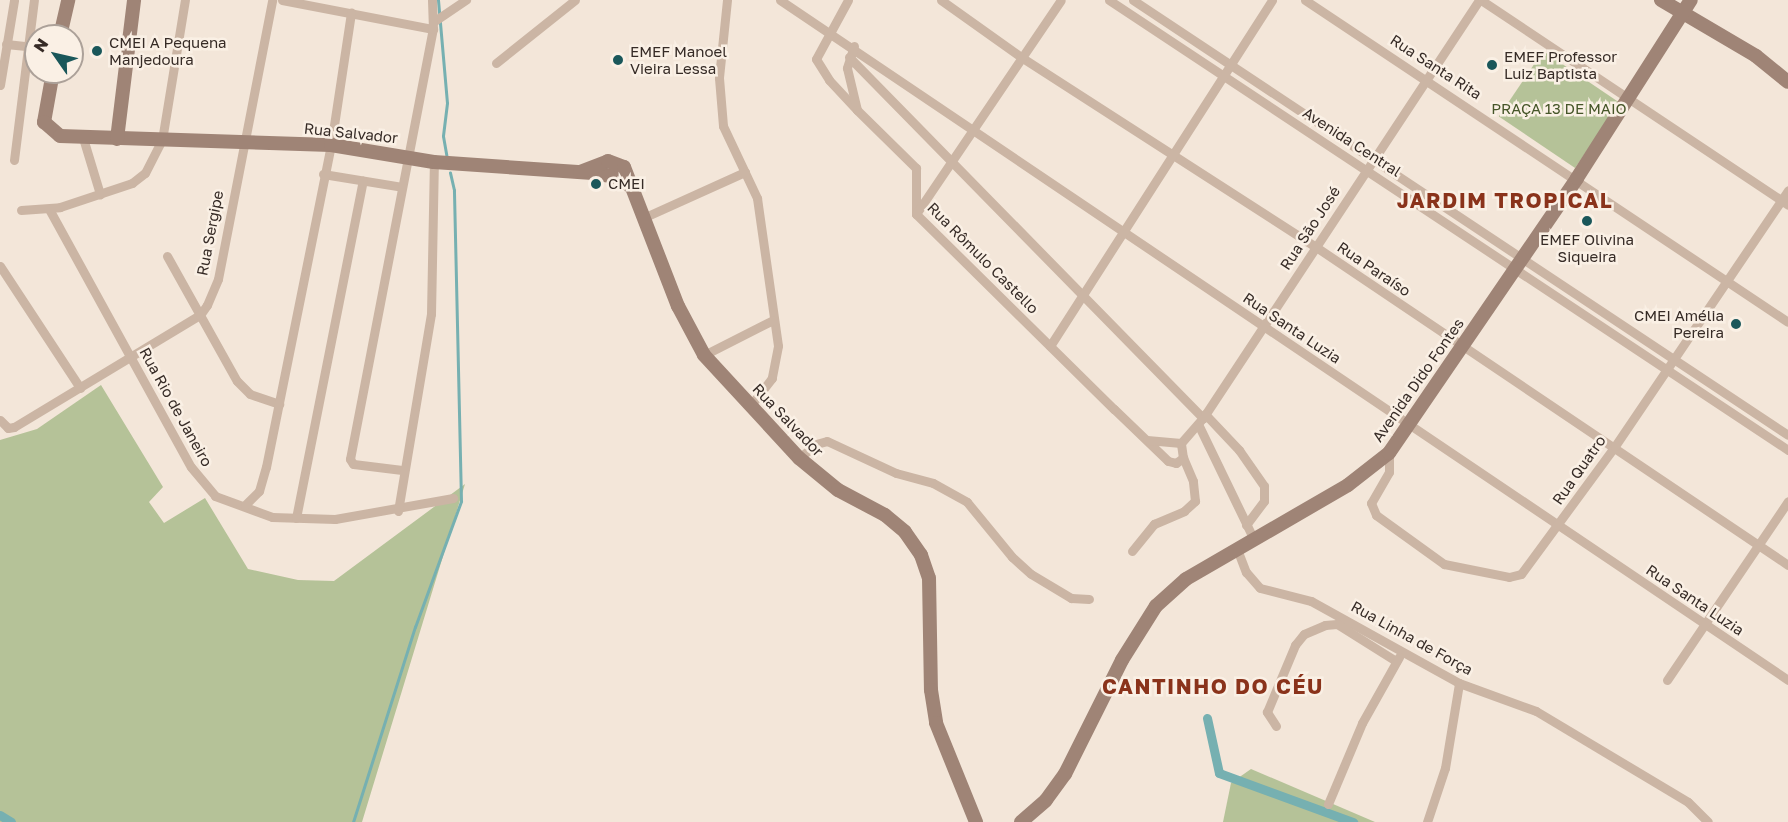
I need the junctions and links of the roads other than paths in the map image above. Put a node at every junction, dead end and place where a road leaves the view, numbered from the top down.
1 (14, 0) edge
2 (34, 0) edge
3 (68, 0) edge
4 (134, 0) edge
5 (185, 0) edge
6 (272, 0) edge
7 (282, 0) edge
8 (432, 0) edge
9 (466, 0) edge
10 (575, 0) edge
11 (727, 0) edge
12 (780, 0) edge
13 (848, 0) edge
14 (941, 0) edge
15 (1061, 0) edge
16 (1109, 0) edge
17 (1133, 0) edge
18 (1272, 0) edge
19 (1305, 0) edge
20 (1480, 0) edge
21 (1661, 0) edge
22 (1691, 0) edge
23 (351, 14) junction
24 (1683, 15) junction
25 (436, 22) junction
26 (33, 24) edge
27 (63, 24) edge
28 (827, 33) junction
29 (6, 44) junction
30 (24, 46) edge
31 (854, 46) junction
32 (849, 57) junction
33 (1021, 57) junction
34 (496, 63) dead end
35 (1228, 65) junction
36 (1221, 75) junction
37 (1427, 79) junction
38 (1788, 82) edge
39 (26, 84) edge
40 (51, 84) edge
41 (0, 85) edge
42 (1629, 99) junction
43 (857, 110) junction
44 (973, 129) junction
45 (83, 138) junction
46 (117, 139) junction
47 (162, 140) junction
48 (243, 141) junction
49 (331, 145) junction
50 (408, 156) junction
51 (1172, 156) junction
52 (1372, 159) junction
53 (14, 160) dead end
54 (949, 161) junction
55 (434, 162) junction
56 (1367, 169) junction
57 (745, 172) junction
58 (323, 174) junction
59 (1577, 178) junction
60 (363, 181) junction
61 (402, 187) junction
62 (1788, 190) edge
63 (100, 194) junction
64 (1784, 202) edge
65 (49, 209) junction
66 (21, 210) dead end
67 (916, 214) junction
68 (643, 218) junction
69 (1123, 233) junction
70 (1316, 248) junction
71 (167, 256) dead end
72 (1519, 264) junction
73 (0, 266) edge
74 (1725, 281) junction
75 (1082, 298) junction
76 (200, 315) junction
77 (773, 320) junction
78 (1788, 322) edge
79 (1263, 326) junction
80 (1050, 346) junction
81 (1461, 347) junction
82 (704, 355) junction
83 (130, 356) junction
84 (1674, 360) junction
85 (1667, 369) junction
86 (80, 388) junction
87 (279, 404) junction
88 (751, 405) junction
89 (1202, 419) junction
90 (2, 423) edge
91 (1409, 424) junction
92 (1788, 435) edge
93 (1147, 440) junction
94 (1180, 443) junction
95 (1615, 446) junction
96 (1788, 450) edge
97 (1389, 453) junction
98 (799, 458) junction
99 (1183, 458) junction
100 (402, 470) junction
101 (453, 498) dead end
102 (1788, 501) edge
103 (245, 505) junction
104 (398, 510) junction
105 (296, 518) junction
106 (1558, 524) junction
107 (1246, 525) junction
108 (1253, 538) junction
109 (1758, 545) junction
110 (1237, 549) junction
111 (1132, 551) dead end
112 (1788, 565) edge
113 (1089, 599) dead end
114 (1704, 625) junction
115 (1399, 656) junction
116 (1666, 680) dead end
117 (1788, 680) edge
118 (1459, 683) junction
119 (1276, 726) dead end
120 (1328, 804) dead end
121 (976, 822) edge
122 (1021, 822) edge
123 (1427, 822) edge
124 (1708, 822) edge

1 - 29 street
2 - 26 street
3 - 27 street
4 - 46 street
5 - 47 street
6 - 48 street, Rua Sergipe
7 - 23 street
8 - 25 street
9 - 25 street
10 - 34 street
11 - 57 street
12 - 28 street, Rua Santa Luzia
13 - 28 street
14 - 33 street, Rua Paraíso
15 - 33 street
16 - 36 street, Avenida Central
17 - 35 street, Avenida Central
18 - 35 street
19 - 37 street, Rua Santa Rita
20 - 37 street, Rua São José
20 - 42 street
21 - 24 street
22 - 24 street, Avenida Dido Fontes
23 - 25 street
23 - 49 street
24 - 38 street
24 - 42 street, Avenida Dido Fontes
25 - 50 street
28 - 31 street, Rua Santa Luzia
28 - 43 street, Rua Rômulo Castello
29 - 30 street
29 - 41 street
31 - 32 street
31 - 44 street, Rua Santa Luzia
32 - 43 street
32 - 54 street
33 - 44 street
33 - 51 street, Rua Paraíso
35 - 36 street
35 - 52 street, Avenida Central
36 - 51 street
36 - 56 street, Avenida Central
37 - 52 street, Rua São José
37 - 59 street, Rua Santa Rita
39 - 53 street
40 - 45 street, Rua Salvador
42 - 59 street, Avenida Dido Fontes
42 - 64 street
43 - 67 street, Rua Rômulo Castello
44 - 54 street
44 - 69 street, Rua Santa Luzia
45 - 46 street, Rua Salvador
45 - 63 street
46 - 47 street, Rua Salvador
47 - 48 street, Rua Salvador
47 - 63 street
48 - 49 street, Rua Salvador
48 - 76 street, Rua Sergipe
49 - 50 street, Rua Salvador
49 - 58 street
50 - 55 street, Rua Salvador
50 - 61 street
51 - 69 street
51 - 70 street, Rua Paraíso
52 - 56 street, Rua São José
52 - 72 street, Avenida Central
54 - 67 street
54 - 75 street
55 - 68 street, Rua Salvador
55 - 100 street
56 - 70 street, Rua São José
56 - 72 street, Avenida Central
57 - 68 street
57 - 77 street
58 - 60 street
58 - 87 street
59 - 72 street, Avenida Dido Fontes
59 - 74 street, Rua Santa Rita
60 - 61 street
60 - 105 street
61 - 100 street
62 - 64 street, Rua Quatro
63 - 65 street
64 - 74 street, Rua Quatro
65 - 66 street
65 - 83 street, Rua Rio de Janeiro
67 - 80 street, Rua Rômulo Castello
68 - 82 street, Rua Salvador
69 - 75 street
69 - 79 street, Rua Santa Luzia
70 - 79 street, Rua São José
70 - 81 street, Rua Paraíso
71 - 76 street
72 - 81 street, Avenida Dido Fontes
72 - 84 street, Avenida Central
72 - 85 street, Avenida Central
73 - 86 street
74 - 78 street, Rua Santa Rita
74 - 84 street, Rua Quatro
75 - 80 street
75 - 89 street
76 - 83 street
76 - 87 street
77 - 82 street
77 - 88 street
79 - 89 street, Rua São José
79 - 91 street, Rua Santa Luzia
80 - 93 street, Rua Rômulo Castello
81 - 91 street, Avenida Dido Fontes
81 - 95 street, Rua Paraíso
82 - 88 street, Rua Salvador
83 - 86 street
83 - 103 street, Rua Rio de Janeiro
84 - 85 street, Rua Quatro
84 - 92 street, Avenida Central
85 - 95 street, Rua Quatro
85 - 96 street, Avenida Central
86 - 90 street
87 - 103 street
88 - 98 street, Rua Salvador
89 - 94 street, Rua São José
89 - 107 street
89 - 107 street
91 - 97 street, Avenida Dido Fontes
91 - 106 street, Rua Santa Luzia
93 - 94 street
93 - 99 street, Rua Rômulo Castello
94 - 99 street
95 - 106 street, Rua Quatro
95 - 109 street, Rua Paraíso
97 - 106 street, Rua Quatro
97 - 108 street, Avenida Dido Fontes
98 - 113 street
98 - 121 street, Rua Salvador
99 - 111 street
100 - 104 street
101 - 104 street, Rua Rio de Janeiro
102 - 109 street
103 - 105 street, Rua Rio de Janeiro
104 - 105 street, Rua Rio de Janeiro
106 - 114 street, Rua Santa Luzia
107 - 108 street
108 - 110 street, Avenida Dido Fontes
109 - 112 street, Rua Paraíso
109 - 114 street
110 - 115 street, Rua Linha de Força
110 - 122 street, Avenida Dido Fontes
114 - 116 street
114 - 117 street, Rua Santa Luzia
115 - 118 street, Rua Linha de Força
115 - 119 street
115 - 120 street
118 - 123 street
118 - 124 street, Rua Linha de Força

